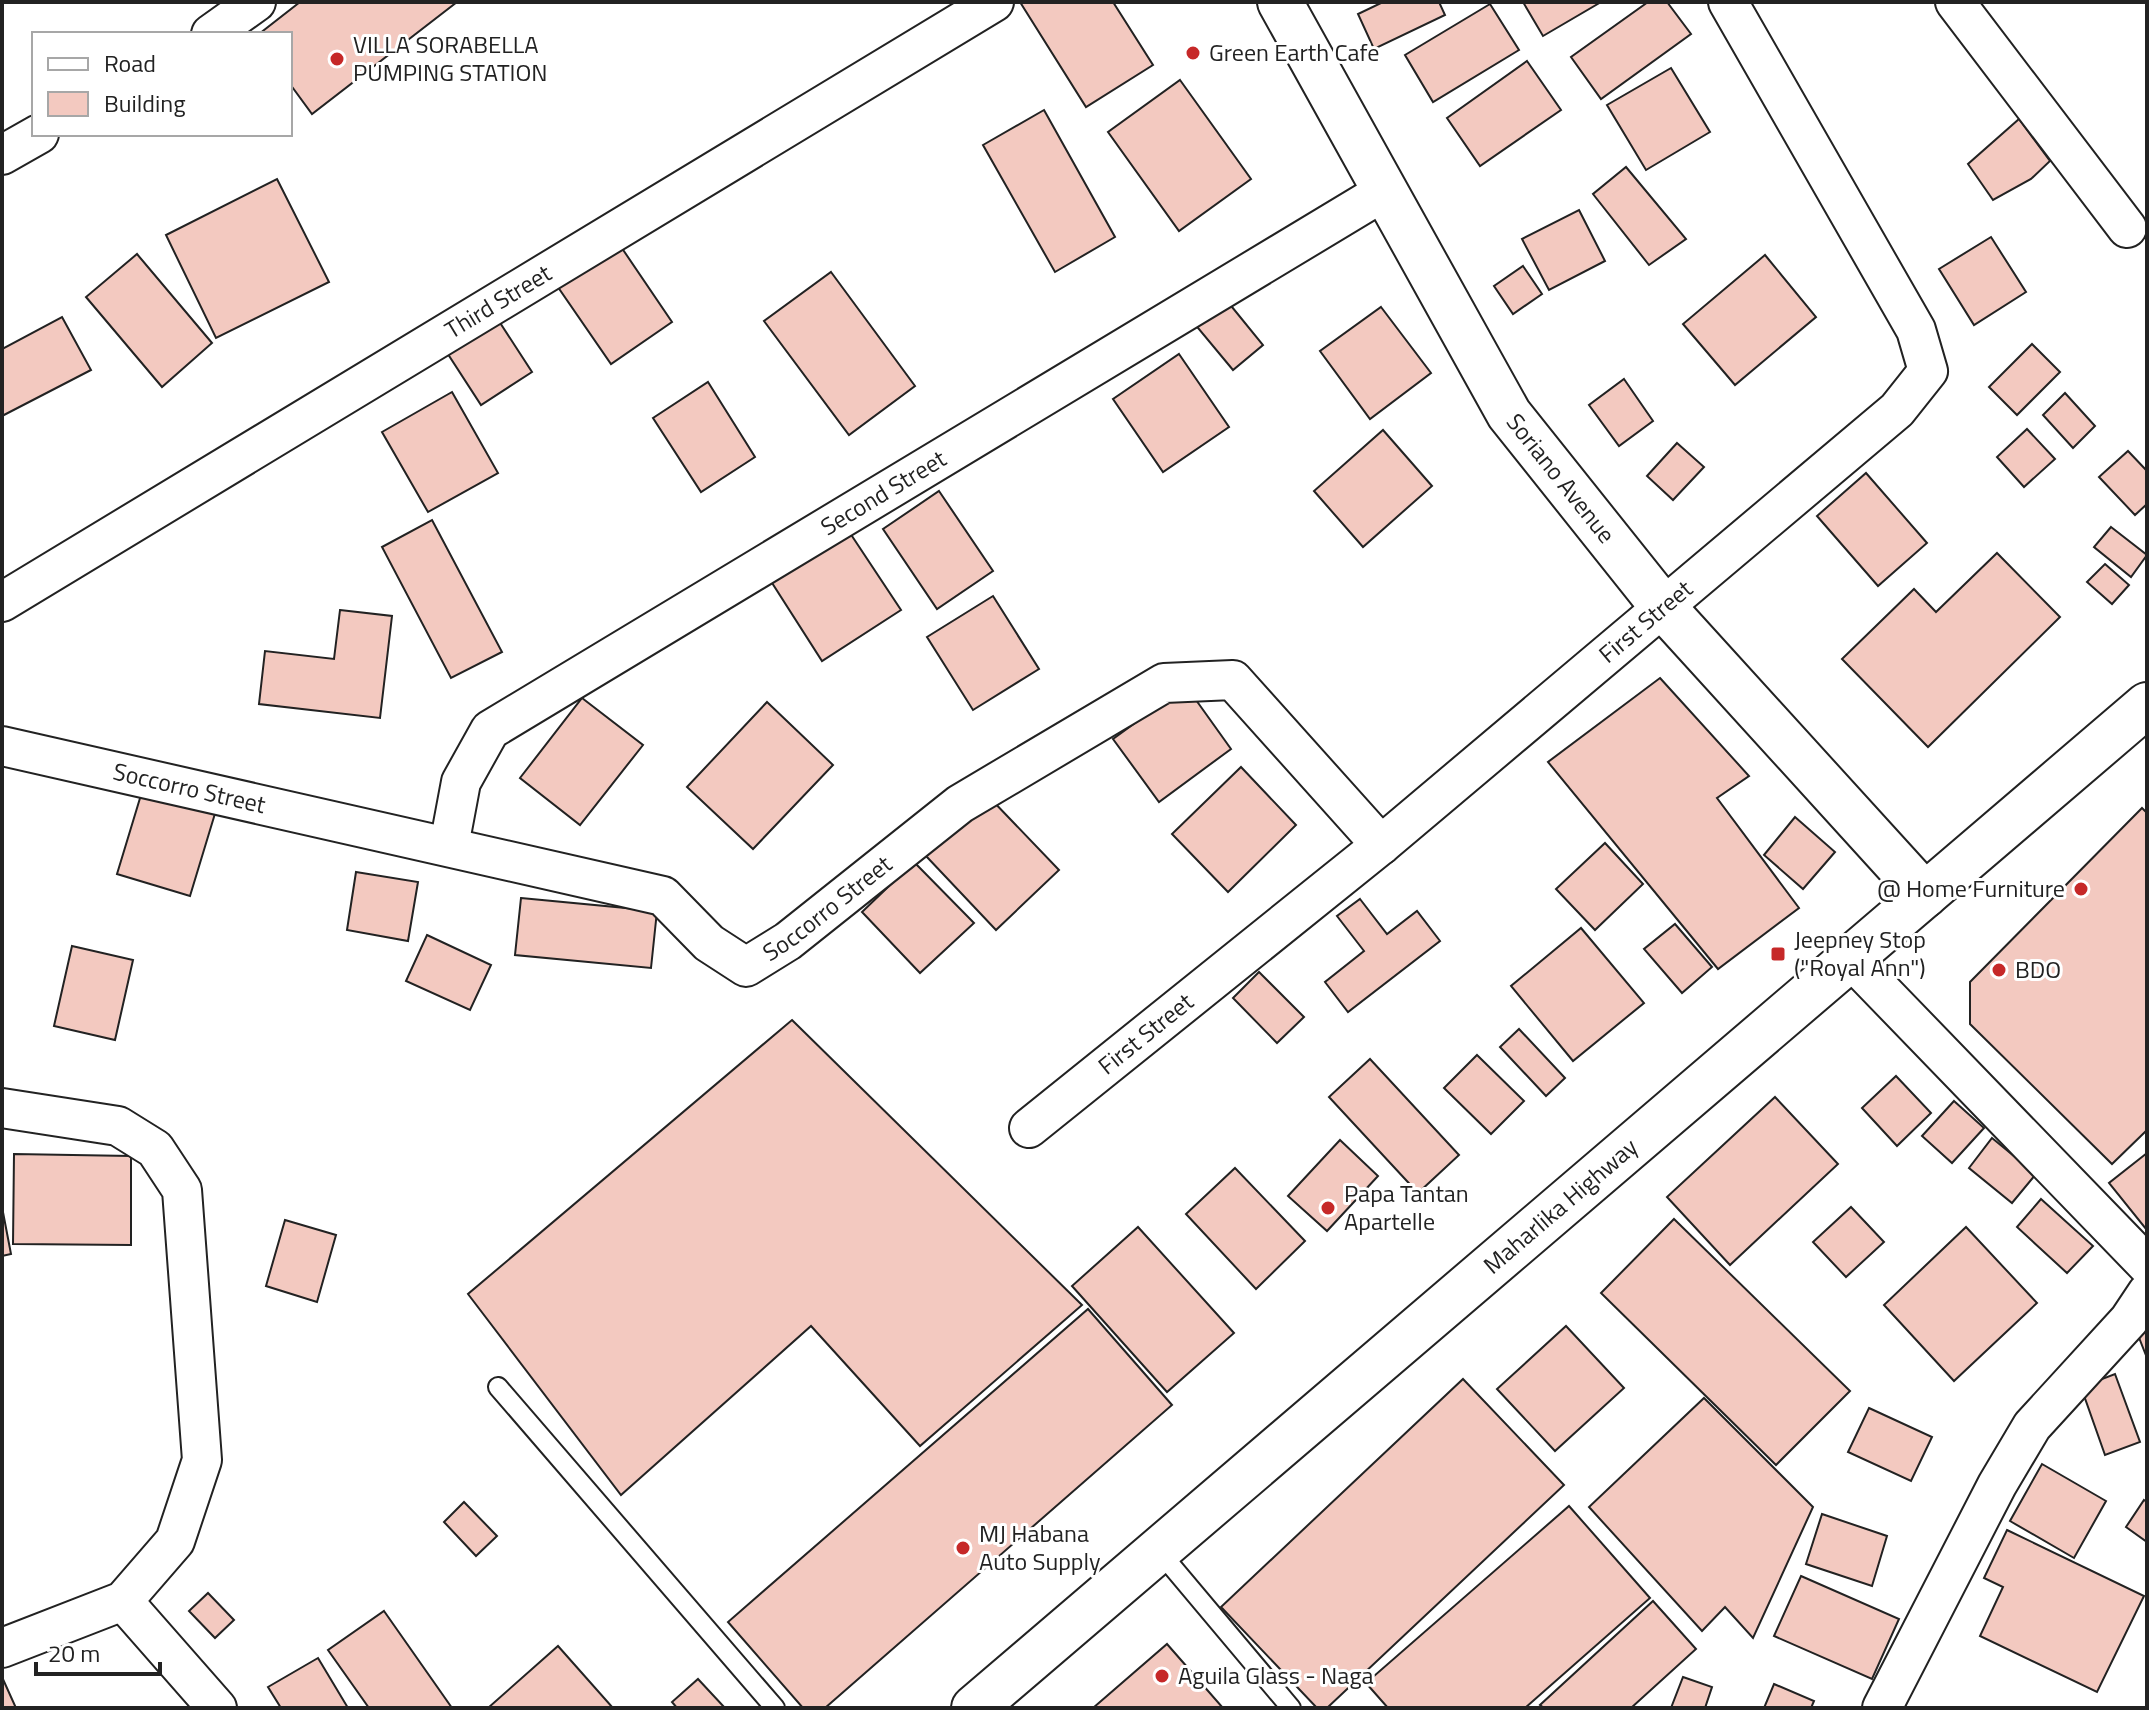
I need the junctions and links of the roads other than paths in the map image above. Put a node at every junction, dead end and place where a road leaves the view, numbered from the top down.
1 (256, 2) edge
2 (994, 2) edge
3 (1280, 2) edge
4 (1728, 2) edge
5 (1955, 2) edge
6 (214, 32) edge
7 (35, 136) edge
8 (2, 155) edge
9 (1383, 192) junction
10 (2127, 228) dead end
11 (2, 602) edge
12 (1663, 607) junction
13 (2147, 705) edge
14 (2, 746) edge
15 (1381, 845) junction
16 (449, 846) junction
17 (1925, 895) junction
18 (1849, 957) junction
19 (2, 1108) edge
20 (1029, 1128) dead end
21 (2147, 1265) edge
22 (2147, 1293) edge
23 (498, 1387) dead end
24 (1157, 1549) junction
25 (123, 1601) junction
26 (2, 1648) edge
27 (217, 1708) edge
28 (775, 1708) edge
29 (974, 1708) edge
30 (1291, 1708) edge
31 (1882, 1708) edge

1 - 6 street
2 - 11 street, Third Street
3 - 9 main road, Soriano Avenue
4 - 12 street, First Street
5 - 10 street
7 - 8 street
9 - 12 main road, Soriano Avenue
9 - 16 street, Second Street
12 - 15 street, First Street
12 - 17 main road, Soriano Avenue
13 - 17 main road, Maharlika Highway
14 - 16 street, Soccorro Street
15 - 16 street, Soccorro Street
15 - 20 street, First Street
17 - 18 main road, Maharlika Highway
18 - 21 street
18 - 24 main road, Maharlika Highway
19 - 25 street
22 - 31 street
23 - 28 lane
24 - 29 main road, Maharlika Highway
24 - 30 lane
25 - 26 street
25 - 27 street

